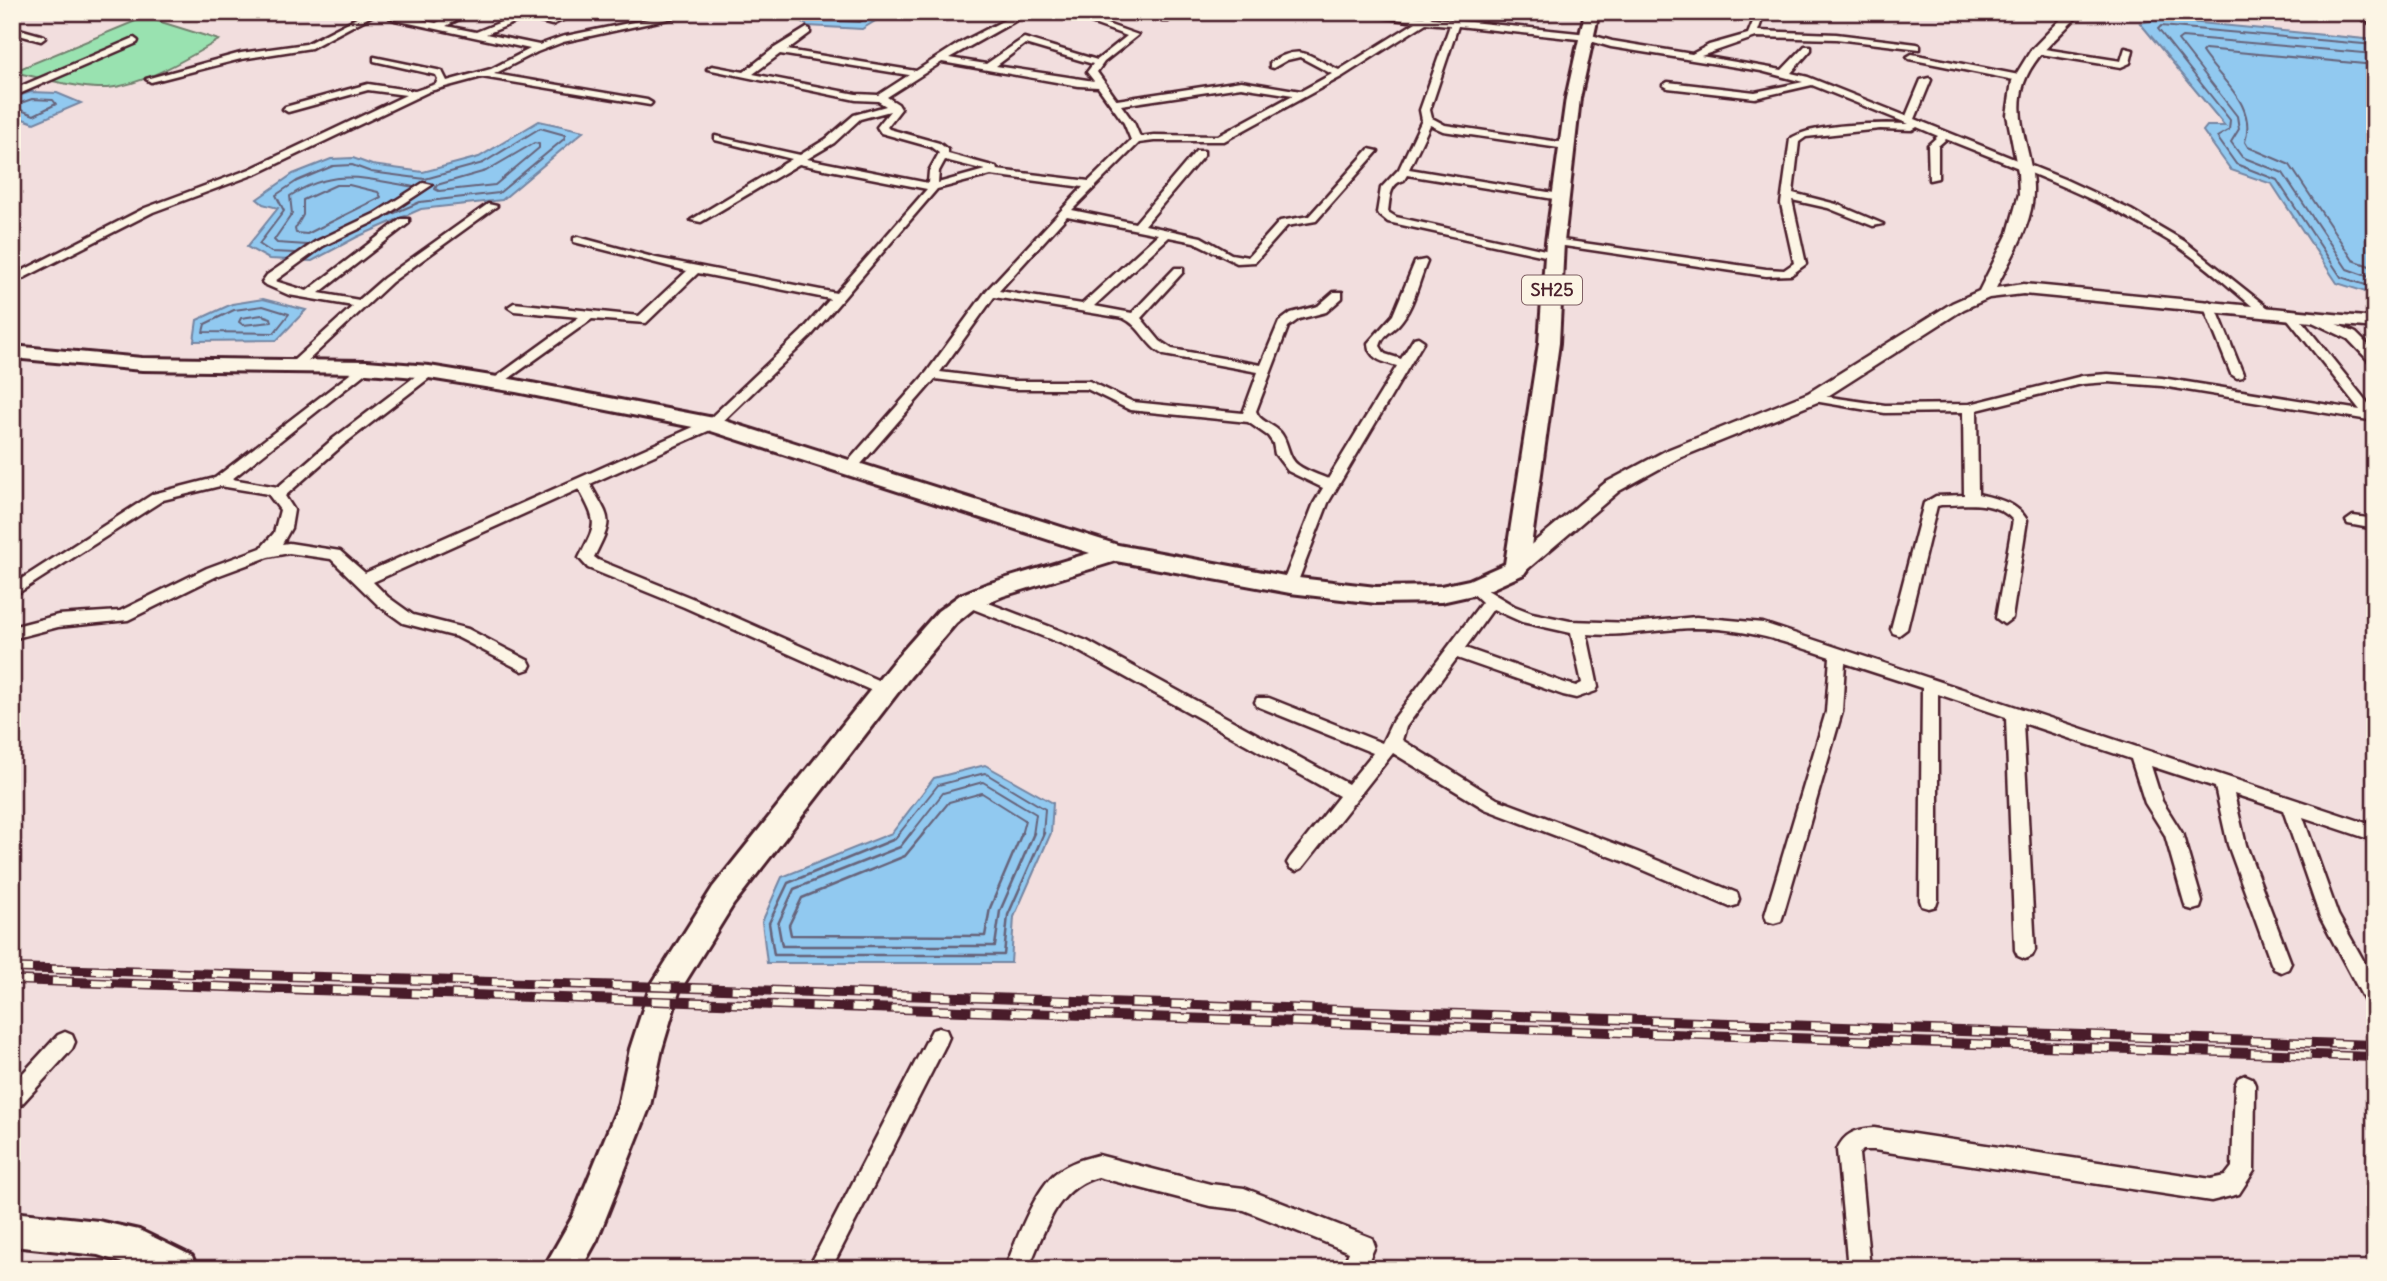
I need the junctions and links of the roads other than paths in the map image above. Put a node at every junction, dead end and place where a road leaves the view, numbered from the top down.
1 (468, 12) edge
2 (511, 12) edge
3 (575, 12) edge
4 (696, 12) edge
5 (1027, 12) edge
6 (1064, 12) edge
7 (1347, 12) edge
8 (1592, 12) edge
9 (1761, 12) edge
10 (2074, 12) edge
11 (2353, 12) edge
12 (371, 13) edge
13 (394, 14) edge
14 (524, 16) junction
15 (1429, 16) edge
16 (1455, 23) junction
17 (2375, 23) edge
18 (438, 26) junction
19 (12, 30) edge
20 (807, 31) dead end
21 (476, 34) junction
22 (1754, 34) junction
23 (1588, 37) junction
24 (41, 38) dead end
25 (134, 41) dead end
26 (1917, 47) dead end
27 (539, 48) junction
28 (1808, 48) dead end
29 (2128, 50) dead end
30 (776, 51) junction
31 (2038, 51) junction
32 (1912, 57) dead end
33 (1693, 58) junction
34 (377, 59) dead end
35 (941, 60) junction
36 (1098, 63) junction
37 (1273, 65) dead end
38 (987, 68) junction
39 (712, 69) dead end
40 (920, 74) junction
41 (1340, 74) junction
42 (1785, 74) junction
43 (483, 75) junction
44 (746, 75) junction
45 (2019, 78) junction
46 (151, 79) dead end
47 (1926, 80) dead end
48 (1812, 82) junction
49 (1099, 84) junction
50 (1668, 85) dead end
51 (439, 86) junction
52 (12, 93) edge
53 (416, 94) junction
54 (1303, 94) junction
55 (864, 98) junction
56 (881, 98) junction
57 (647, 103) dead end
58 (1114, 103) junction
59 (895, 106) junction
60 (288, 109) dead end
61 (855, 111) dead end
62 (1427, 120) junction
63 (1909, 121) junction
64 (1922, 127) junction
65 (1943, 135) junction
66 (719, 138) dead end
67 (1136, 141) junction
68 (1566, 146) junction
69 (1373, 151) dead end
70 (1200, 153) dead end
71 (943, 156) junction
72 (799, 159) junction
73 (2023, 167) junction
74 (1000, 172) junction
75 (1400, 176) junction
76 (1933, 178) dead end
77 (427, 185) dead end
78 (1092, 185) junction
79 (934, 187) junction
80 (1786, 195) junction
81 (1560, 197) junction
82 (492, 206) dead end
83 (1064, 212) junction
84 (697, 220) dead end
85 (405, 221) dead end
86 (1877, 224) dead end
87 (1137, 227) junction
88 (1166, 233) junction
89 (578, 240) dead end
90 (1554, 248) junction
91 (1421, 262) dead end
92 (695, 270) junction
93 (1179, 270) dead end
94 (12, 281) edge
95 (991, 293) junction
96 (1985, 294) junction
97 (309, 295) junction
98 (1338, 295) dead end
99 (838, 297) junction
100 (360, 304) junction
101 (2209, 305) junction
102 (514, 307) dead end
103 (1086, 307) junction
104 (2266, 311) junction
105 (2290, 314) junction
106 (588, 316) junction
107 (2310, 316) junction
108 (1134, 318) junction
109 (2375, 323) edge
110 (1418, 341) dead end
111 (12, 352) edge
112 (2375, 360) edge
113 (1404, 364) junction
114 (297, 365) junction
115 (367, 367) junction
116 (1267, 370) junction
117 (429, 372) junction
118 (932, 374) junction
119 (2237, 374) dead end
120 (497, 383) junction
121 (1814, 397) junction
122 (1970, 408) junction
123 (2373, 417) edge
124 (1251, 418) junction
125 (712, 424) junction
126 (850, 468) junction
127 (220, 481) junction
128 (582, 482) junction
129 (1331, 486) junction
130 (277, 495) junction
131 (1971, 497) junction
132 (2353, 521) dead end
133 (2375, 524) edge
134 (266, 552) junction
135 (1116, 553) junction
136 (1516, 568) junction
137 (363, 580) junction
138 (1290, 585) junction
139 (12, 592) edge
140 (1482, 594) junction
141 (968, 601) junction
142 (2004, 618) dead end
143 (1578, 627) junction
144 (1899, 629) dead end
145 (12, 633) edge
146 (1453, 650) junction
147 (1838, 653) junction
148 (523, 665) dead end
149 (1930, 684) junction
150 (885, 690) junction
151 (1264, 702) dead end
152 (2014, 713) junction
153 (1389, 746) junction
154 (2139, 757) junction
155 (2223, 784) junction
156 (1351, 794) junction
157 (2290, 806) junction
158 (2375, 834) edge
159 (1296, 863) dead end
160 (1730, 899) dead end
161 (1929, 901) dead end
162 (2193, 902) dead end
163 (1774, 915) dead end
164 (2025, 950) dead end
165 (2281, 963) dead end
166 (2375, 1001) edge
167 (939, 1037) dead end
168 (65, 1042) dead end
169 (2245, 1085) dead end
170 (12, 1100) edge
171 (12, 1229) edge
172 (179, 1269) edge
173 (561, 1269) edge
174 (819, 1269) edge
175 (1016, 1269) edge
176 (1353, 1269) edge
177 (1859, 1269) edge

1 - 18 street
2 - 14 street
3 - 14 street
4 - 27 street
5 - 35 street
6 - 36 street
7 - 15 street
8 - 23 main road, SH25
9 - 22 street
10 - 31 main road
11 - 17 street
12 - 13 street
12 - 46 street
13 - 18 street
14 - 21 street
15 - 16 street
15 - 41 street
16 - 23 street
16 - 62 street
18 - 21 street
19 - 24 street
20 - 30 street
21 - 27 street
22 - 26 street
22 - 33 street
23 - 33 street
23 - 68 main road, SH25
25 - 52 street
27 - 43 street
28 - 42 street
29 - 31 street
30 - 40 street
30 - 44 street
31 - 45 main road
32 - 45 street
33 - 42 street
34 - 51 street
35 - 38 street
35 - 40 street
36 - 38 street
36 - 49 street
37 - 41 street
38 - 49 street
39 - 44 street
40 - 56 street
41 - 54 street
42 - 48 street
43 - 51 street
43 - 57 street
44 - 55 street
45 - 73 main road
47 - 63 street
48 - 50 street
48 - 63 street
49 - 58 street
51 - 53 street
53 - 60 street
53 - 94 street
54 - 58 street
54 - 67 street
55 - 56 street
55 - 61 street
56 - 59 street
58 - 67 street
59 - 71 street
59 - 72 street
62 - 68 street
62 - 75 street
63 - 64 street
64 - 65 street
64 - 80 street
65 - 73 street
65 - 76 street
66 - 72 street
67 - 78 street
68 - 81 main road, SH25
69 - 88 street
70 - 87 street
71 - 74 street
71 - 79 street
72 - 79 street
72 - 84 street
73 - 96 main road
73 - 104 street
74 - 78 street
74 - 79 street
75 - 81 street
75 - 90 street
77 - 97 street
78 - 83 street
79 - 99 street
80 - 86 street
80 - 90 street
81 - 90 main road, SH25
82 - 100 street
83 - 87 street
83 - 95 street
85 - 97 street
87 - 88 street
88 - 103 street
89 - 92 street
90 - 136 main road, SH25
91 - 113 street
92 - 99 street
92 - 106 street
93 - 108 street
95 - 103 street
95 - 118 street
96 - 101 main road
96 - 121 main road
97 - 100 street
98 - 116 street
99 - 125 street
100 - 114 street
101 - 104 main road
101 - 119 street
102 - 106 street
103 - 108 street
104 - 105 main road
105 - 107 main road
105 - 123 street
106 - 120 street
107 - 109 main road
107 - 112 street
108 - 116 street
110 - 113 street
111 - 114 main road
113 - 129 street
114 - 115 main road
115 - 117 main road
115 - 127 street
116 - 124 street
117 - 120 main road
117 - 130 street
118 - 124 street
118 - 126 street
120 - 125 main road
121 - 122 street
121 - 136 main road
122 - 123 street
122 - 131 street
124 - 129 street
125 - 126 main road
125 - 128 street
126 - 135 main road
127 - 130 street
127 - 139 street
128 - 137 street
128 - 150 street
129 - 138 street
130 - 134 street
131 - 142 street
131 - 144 street
132 - 133 street
134 - 137 street
134 - 145 street
135 - 138 main road
135 - 141 main road
136 - 140 main road
137 - 148 street
138 - 140 main road
140 - 143 street
140 - 146 street
141 - 150 main road
141 - 156 street
143 - 146 street
143 - 147 street
146 - 153 street
147 - 149 street
147 - 163 street
149 - 152 street
149 - 161 street
150 - 173 main road
151 - 153 street
152 - 154 street
152 - 164 street
153 - 156 street
153 - 160 street
154 - 155 street
154 - 162 street
155 - 157 street
155 - 165 street
156 - 159 street
157 - 158 street
157 - 166 street
167 - 174 street
168 - 170 street
169 - 177 street
171 - 172 main road
175 - 176 street

